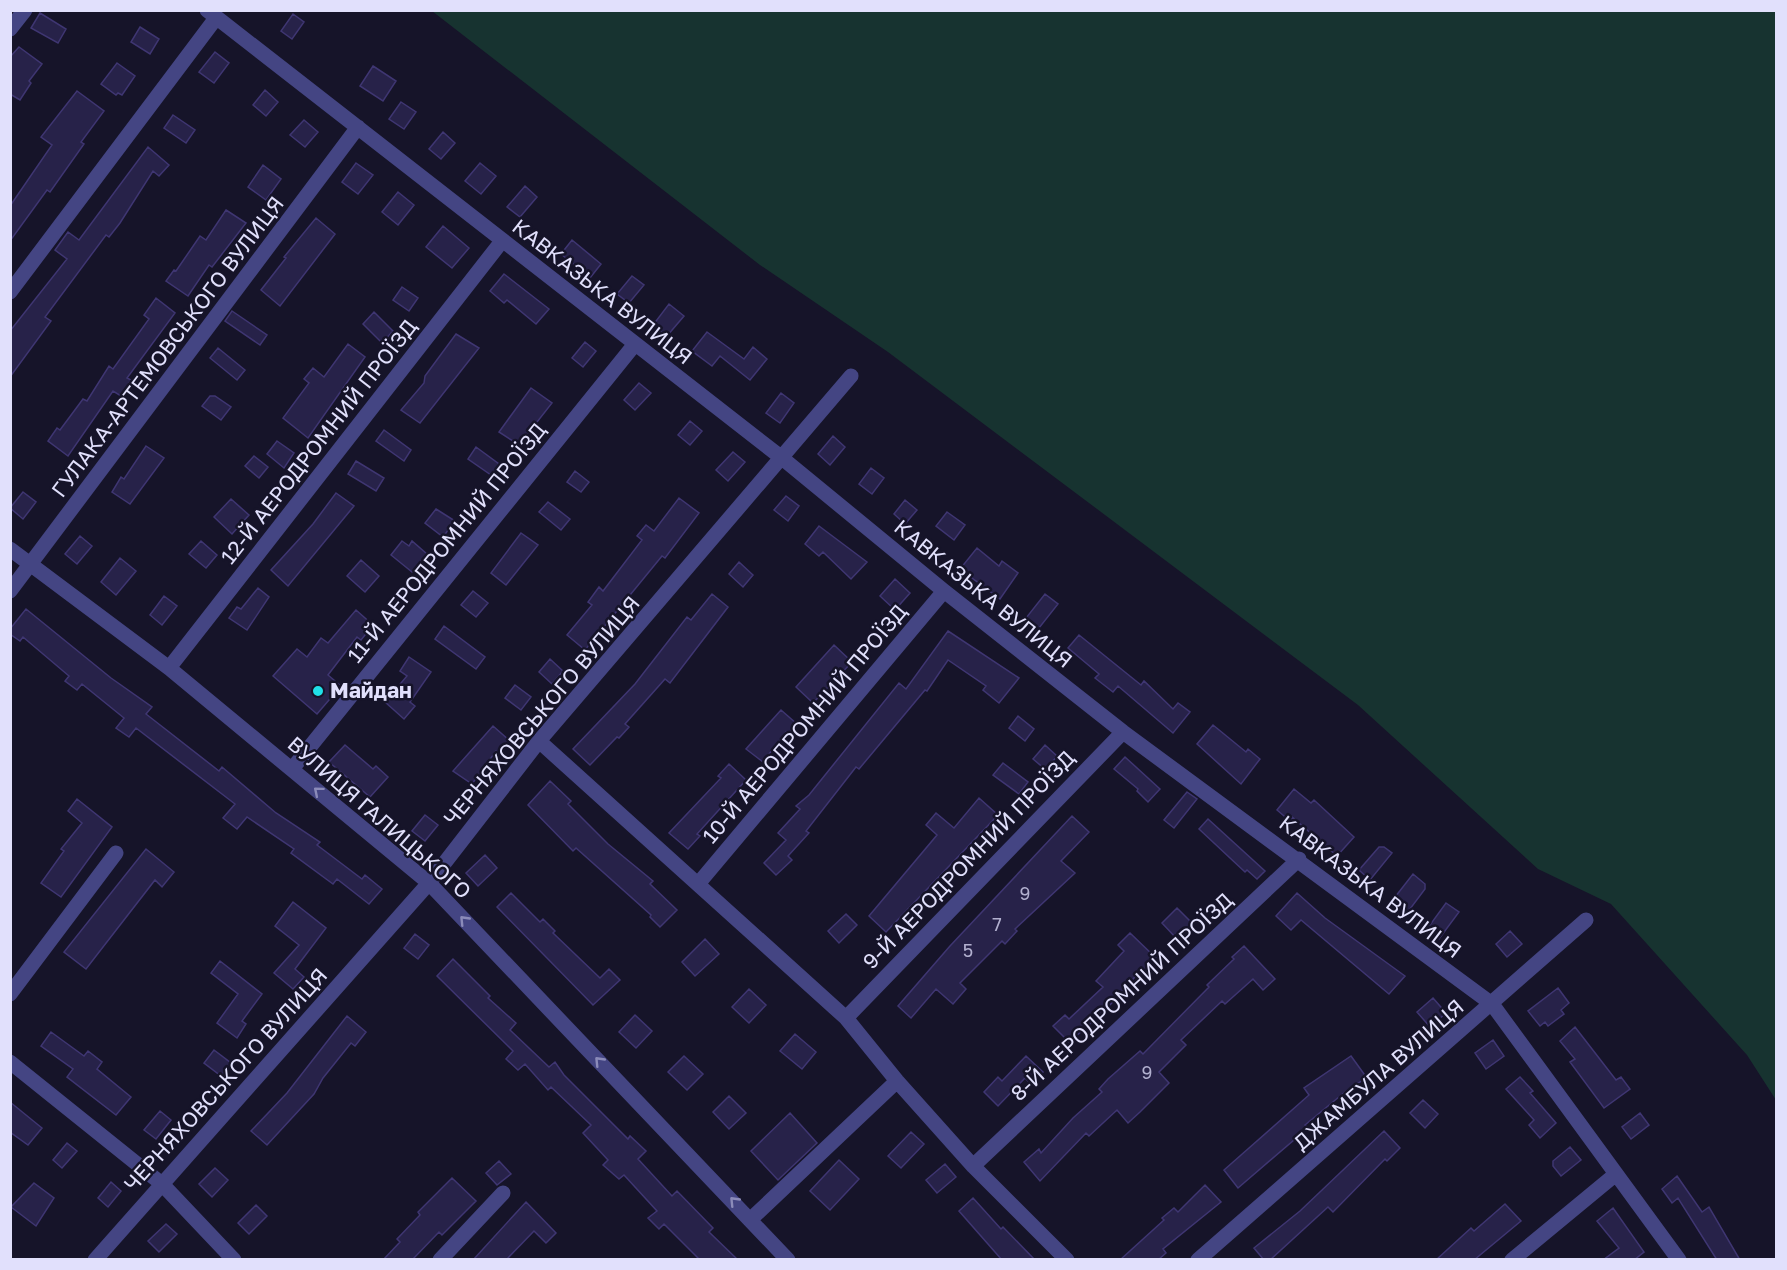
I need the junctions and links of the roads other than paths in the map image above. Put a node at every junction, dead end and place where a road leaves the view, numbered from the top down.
1 (25, 10) edge
2 (212, 14) edge
3 (10, 29) edge
4 (358, 127) junction
5 (502, 242) junction
6 (10, 292) edge
7 (635, 344) junction
8 (851, 376) dead end
9 (782, 458) junction
10 (10, 549) edge
11 (32, 565) junction
12 (10, 591) edge
13 (944, 591) junction
14 (169, 668) junction
15 (1123, 732) junction
16 (539, 741) junction
17 (292, 769) junction
18 (116, 853) dead end
19 (1299, 859) junction
20 (429, 883) junction
21 (698, 884) junction
22 (1586, 920) dead end
23 (10, 994) edge
24 (1492, 1004) junction
25 (846, 1018) junction
26 (10, 1062) edge
27 (897, 1081) junction
28 (973, 1166) junction
29 (1616, 1174) junction
30 (162, 1184) junction
31 (503, 1193) dead end
32 (751, 1219) junction
33 (95, 1260) edge
34 (234, 1260) edge
35 (440, 1260) edge
36 (788, 1260) edge
37 (1067, 1260) edge
38 (1198, 1260) edge
39 (1512, 1260) edge
40 (1678, 1260) edge

1 - 3 street
2 - 4 street, КАВКАЗЬКА ВУЛИЦЯ
2 - 6 street
4 - 5 street, КАВКАЗЬКА ВУЛИЦЯ
4 - 11 street, ГУЛАКА-АРТЕМОВСЬКОГО ВУЛИЦЯ
5 - 7 street, КАВКАЗЬКА ВУЛИЦЯ
5 - 14 street, 12-Й АЕРОДРОМНИЙ ПРОЇЗД
7 - 9 street, КАВКАЗЬКА ВУЛИЦЯ
7 - 17 street, 11-Й АЕРОДРОМНИЙ ПРОЇЗД
8 - 9 street, ЧЕРНЯХОВСЬКОГО ВУЛИЦЯ
9 - 13 street, КАВКАЗЬКА ВУЛИЦЯ
9 - 16 street, ЧЕРНЯХОВСЬКОГО ВУЛИЦЯ
10 - 11 street, ВУЛИЦЯ ГАЛИЦЬКОГО
11 - 12 street, ГУЛАКА-АРТЕМОВСЬКОГО ВУЛИЦЯ
11 - 14 street, ВУЛИЦЯ ГАЛИЦЬКОГО
13 - 15 street, КАВКАЗЬКА ВУЛИЦЯ
13 - 21 street, 10-Й АЕРОДРОМНИЙ ПРОЇЗД
14 - 17 street, ВУЛИЦЯ ГАЛИЦЬКОГО
15 - 19 street, КАВКАЗЬКА ВУЛИЦЯ
15 - 25 street, 9-Й АЕРОДРОМНИЙ ПРОЇЗД
16 - 20 street, ЧЕРНЯХОВСЬКОГО ВУЛИЦЯ
16 - 21 street
20 -> 17 street, ВУЛИЦЯ ГАЛИЦЬКОГО
18 - 23 street
19 - 24 street, КАВКАЗЬКА ВУЛИЦЯ
19 - 28 street, 8-Й АЕРОДРОМНИЙ ПРОЇЗД
20 - 30 street, ЧЕРНЯХОВСЬКОГО ВУЛИЦЯ
32 -> 20 street, ВУЛИЦЯ ГАЛИЦЬКОГО
21 - 25 street
22 - 24 street, ДЖАМБУЛА ВУЛИЦЯ
24 - 29 street, КАВКАЗЬКА ВУЛИЦЯ
24 - 38 street, ДЖАМБУЛА ВУЛИЦЯ
25 - 27 street
26 - 30 street
27 - 28 street
27 - 32 street
28 - 37 street
29 - 39 street
29 - 40 street, КАВКАЗЬКА ВУЛИЦЯ
30 - 33 street, ЧЕРНЯХОВСЬКОГО ВУЛИЦЯ
30 - 34 street
31 - 35 street
32 - 36 street, ВУЛИЦЯ ГАЛИЦЬКОГО

